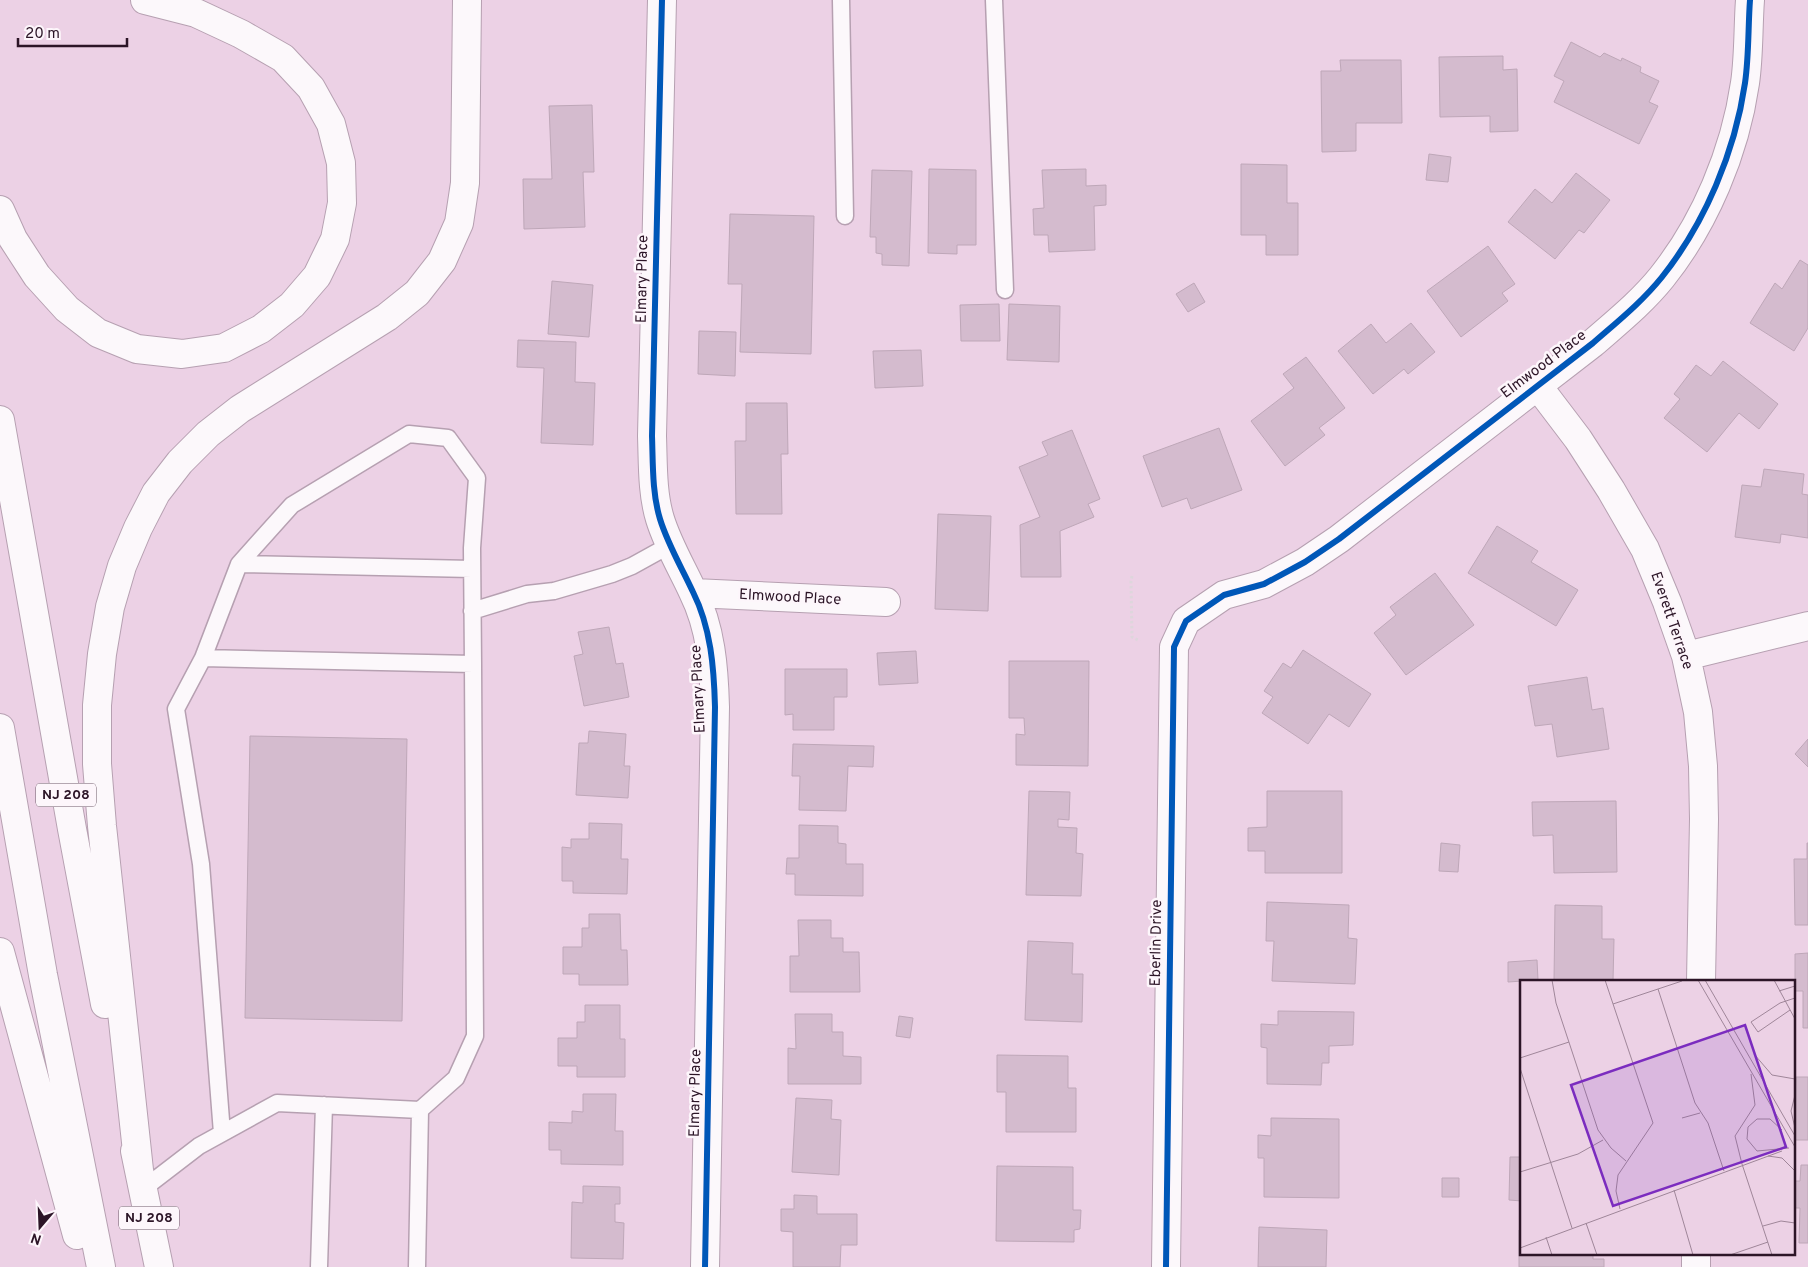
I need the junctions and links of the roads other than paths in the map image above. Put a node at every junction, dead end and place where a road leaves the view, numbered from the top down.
1 (145, 0) edge
2 (467, 0) edge
3 (662, 0) edge
4 (841, 0) edge
5 (994, 0) edge
6 (1750, 0) edge
7 (0, 210) edge
8 (845, 216) dead end
9 (1005, 290) dead end
10 (1538, 385) junction
11 (0, 420) edge
12 (670, 545) junction
13 (239, 564) junction
14 (472, 569) junction
15 (694, 593) junction
16 (886, 602) dead end
17 (472, 611) junction
18 (1186, 621) joint
19 (1808, 626) edge
20 (1686, 656) junction
21 (203, 658) junction
22 (473, 664) junction
23 (0, 728) edge
24 (0, 952) edge
25 (1701, 980) edge
26 (324, 1105) junction
27 (420, 1110) junction
28 (222, 1133) junction
29 (141, 1180) junction
30 (1696, 1254) edge
31 (86, 1267) edge
32 (101, 1267) edge
33 (159, 1267) edge
34 (319, 1267) edge
35 (417, 1267) edge
36 (705, 1267) edge
37 (1166, 1267) edge
38 (1696, 1267) edge

1 - 7 main road
2 - 29 main road
3 - 12 main road, Elmary Place
4 - 8 lane
5 - 9 lane
6 - 10 main road, Elmwood Place
10 - 18 main road, Elmwood Place
10 - 20 main road, Everett Terrace
11 - 29 main road, NJ 208
12 - 15 main road, Elmary Place
12 - 17 lane
13 - 14 lane
13 - 14 lane
13 - 21 lane
14 - 17 lane
15 - 16 main road, Elmwood Place
15 - 36 main road, Elmary Place
17 - 22 lane
18 - 37 main road, Eberlin Drive
19 - 20 main road
20 - 25 main road, Everett Terrace
21 - 22 lane
21 - 28 lane
22 - 27 lane
23 - 32 main road, NJ 208
24 - 31 main road
26 - 27 lane
26 - 28 lane
26 - 34 lane
27 - 35 lane
28 - 29 lane
29 - 33 main road, NJ 208
30 - 38 main road

